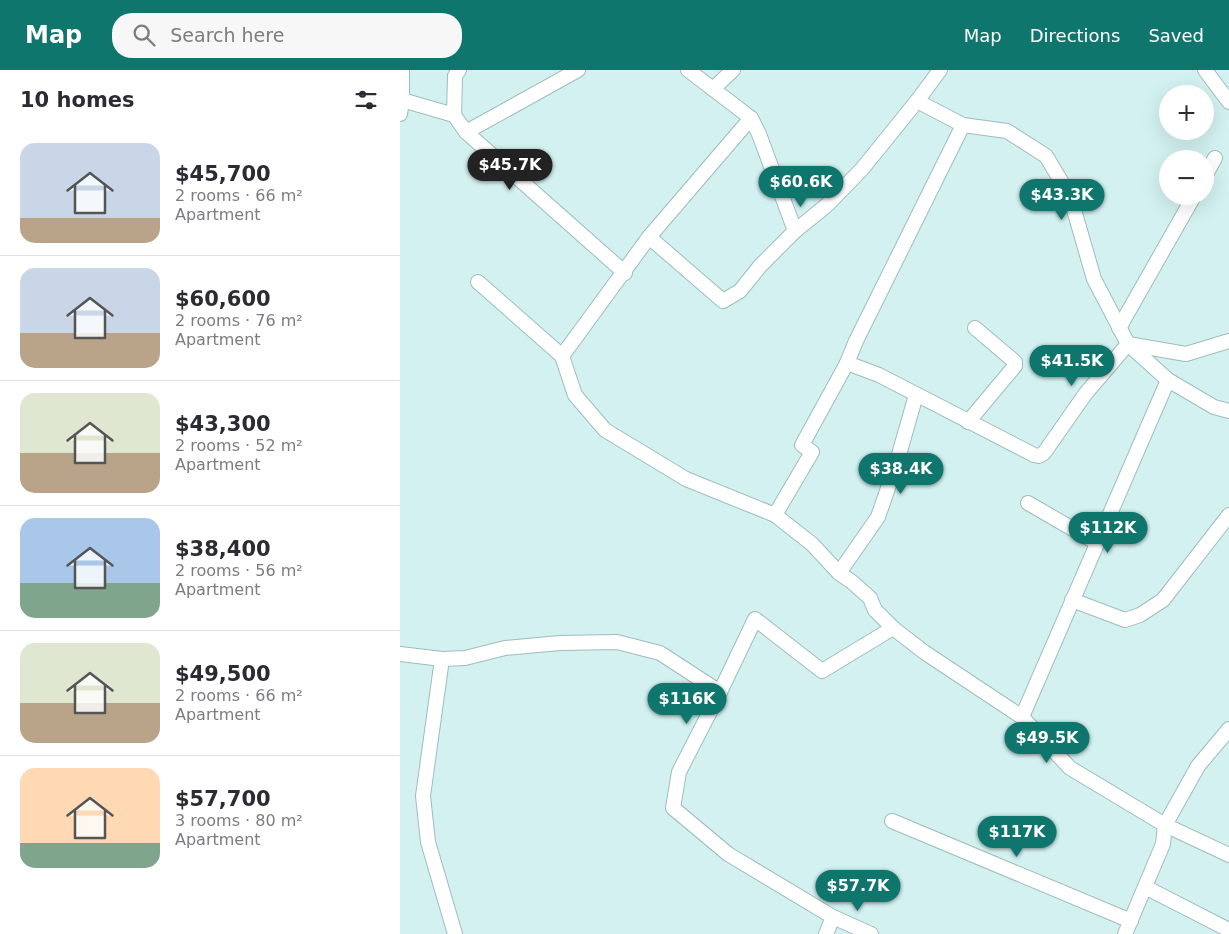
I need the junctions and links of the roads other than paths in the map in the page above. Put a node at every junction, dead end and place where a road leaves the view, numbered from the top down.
1 (402, 70) edge
2 (459, 70) edge
3 (578, 70) edge
4 (688, 70) edge
5 (733, 70) edge
6 (940, 70) edge
7 (1205, 70) edge
8 (713, 89) junction
9 (402, 100) junction
10 (917, 101) junction
11 (1229, 102) edge
12 (400, 114) edge
13 (454, 115) junction
14 (751, 118) junction
15 (963, 125) junction
16 (466, 132) junction
17 (1189, 205) edge
18 (795, 231) junction
19 (650, 237) junction
20 (625, 273) junction
21 (478, 282) dead end
22 (975, 328) dead end
23 (1119, 328) junction
24 (1229, 342) edge
25 (1128, 344) junction
26 (562, 356) junction
27 (847, 363) junction
28 (1168, 380) junction
29 (916, 395) junction
30 (1229, 411) edge
31 (968, 422) junction
32 (1028, 503) dead end
33 (775, 515) junction
34 (1229, 515) edge
35 (1097, 543) junction
36 (840, 573) junction
37 (1072, 600) junction
38 (893, 628) junction
39 (400, 654) edge
40 (442, 659) junction
41 (720, 692) junction
42 (1022, 717) junction
43 (1229, 729) edge
44 (892, 821) dead end
45 (1165, 825) junction
46 (1229, 855) edge
47 (1145, 887) junction
48 (833, 917) junction
49 (1131, 921) junction
50 (1229, 930) edge
51 (455, 934) edge
52 (826, 934) edge
53 (871, 934) edge
54 (1125, 934) edge

1 - 9 street
2 - 13 street
3 - 16 street
4 - 8 street
5 - 8 street
6 - 10 street
7 - 11 street
8 - 14 street
9 - 12 street
9 - 13 street
10 - 15 street
10 - 18 street
13 - 16 street
14 - 18 street
14 - 19 street
15 - 23 street
15 - 27 street
16 - 20 street
17 - 23 street
18 - 19 street
19 - 20 street
20 - 26 street
21 - 26 street
22 - 31 street
23 - 25 street
24 - 25 street
25 - 28 street
25 - 31 street
26 - 33 street
27 - 29 street
27 - 33 street
28 - 30 street
28 - 35 street
29 - 31 street
29 - 36 street
32 - 35 street
33 - 36 street
34 - 37 street
35 - 37 street
36 - 38 street
37 - 42 street
38 - 41 street
38 - 42 street
39 - 40 street
40 - 41 street
40 - 51 street
41 - 48 street
42 - 45 street
43 - 45 street
44 - 49 street
45 - 46 street
45 - 47 street
47 - 49 street
47 - 50 street
48 - 52 street
48 - 53 street
49 - 54 street

